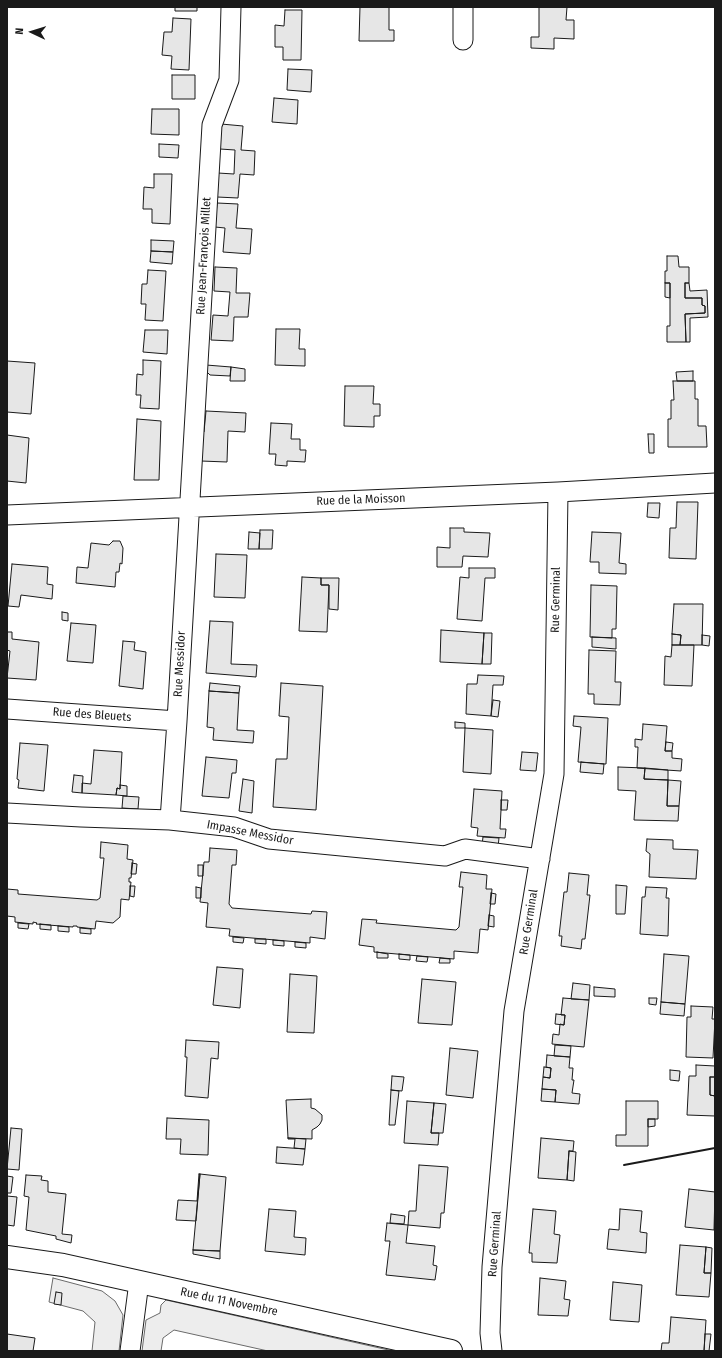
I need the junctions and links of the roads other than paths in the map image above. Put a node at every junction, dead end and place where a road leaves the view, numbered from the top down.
1 (231, 7) edge
2 (463, 7) edge
3 (463, 40) dead end
4 (715, 483) edge
5 (558, 492) junction
6 (189, 507) junction
7 (7, 515) edge
8 (7, 709) edge
9 (177, 721) junction
10 (7, 813) edge
11 (170, 820) junction
12 (540, 858) junction
13 (7, 1257) edge
14 (139, 1282) junction
15 (130, 1351) edge
16 (451, 1351) edge
17 (492, 1351) edge

1 - 6 street, Rue Jean-François Millet
2 - 3 street
4 - 5 street, Rue de la Moisson
5 - 6 street, Rue de la Moisson
5 - 12 street, Rue Germinal
6 - 7 street, Rue de la Moisson
6 - 9 street, Rue Messidor
8 - 9 street, Rue des Bleuets
9 - 11 street, Rue Messidor
10 - 11 street, Impasse Messidor
11 - 12 street, Impasse Messidor
12 - 17 street, Rue Germinal
13 - 14 street, Rue du 11 Novembre
14 - 15 street
14 - 16 street, Rue du 11 Novembre

